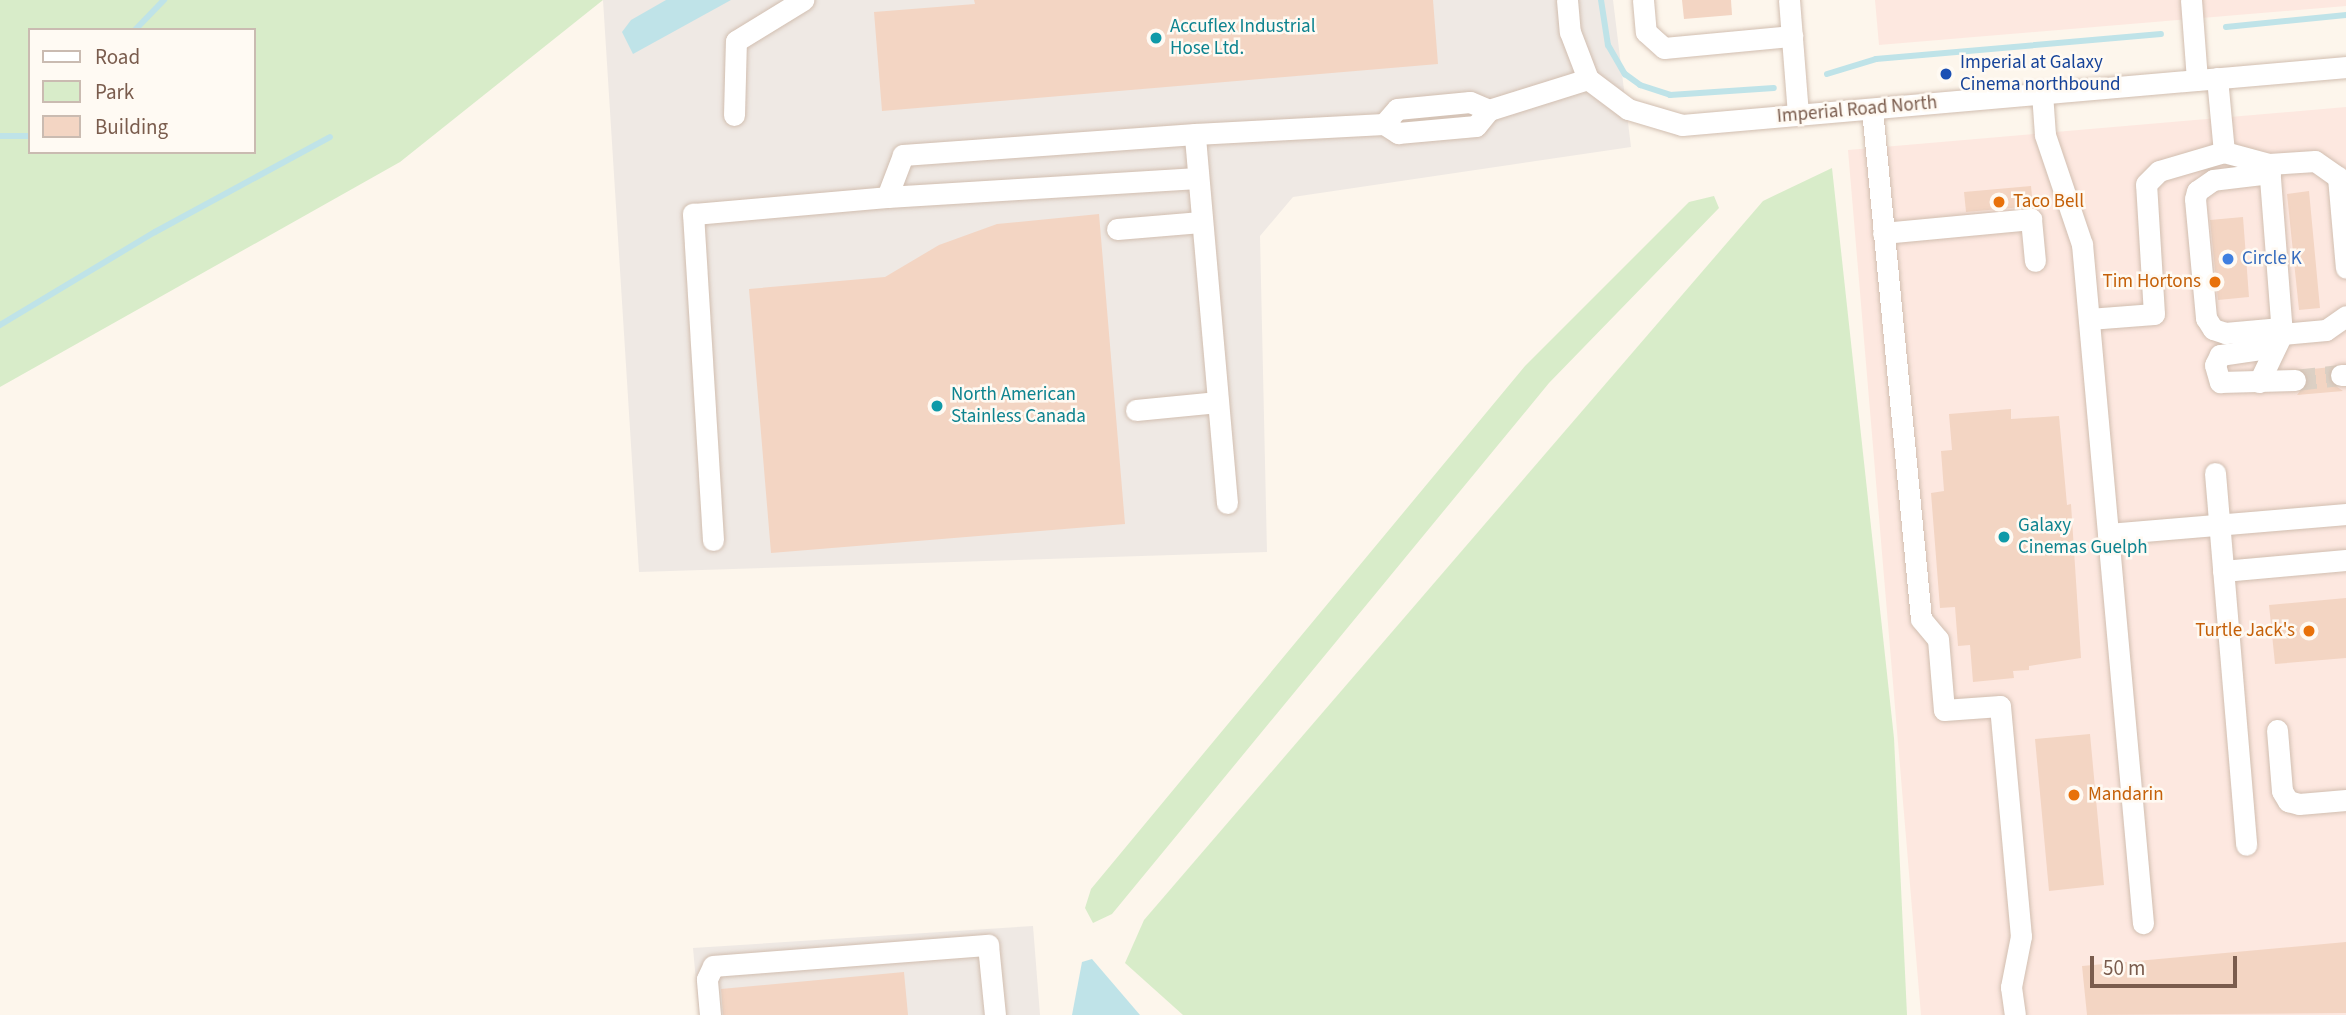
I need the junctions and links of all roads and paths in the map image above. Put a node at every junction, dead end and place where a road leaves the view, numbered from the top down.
1 (803, 0) edge
2 (1567, 0) edge
3 (1643, 0) edge
4 (1789, 0) edge
5 (2191, 0) edge
6 (1792, 36) junction
7 (2346, 67) edge
8 (1588, 79) junction
9 (2207, 79) junction
10 (2042, 93) junction
11 (1872, 109) junction
12 (734, 115) dead end
13 (1798, 115) junction
14 (1195, 134) junction
15 (2224, 152) junction
16 (2269, 169) junction
17 (1197, 178) junction
18 (887, 197) junction
19 (1201, 222) junction
20 (1117, 229) dead end
21 (1883, 233) junction
22 (2035, 261) dead end
23 (2346, 268) edge
24 (2346, 316) edge
25 (2089, 319) junction
26 (2279, 336) junction
27 (2295, 380) tunnel mouth
28 (2259, 383) junction
29 (1218, 402) junction
30 (1136, 410) dead end
31 (2215, 473) dead end
32 (1227, 503) dead end
33 (2346, 514) edge
34 (2219, 525) junction
35 (2108, 534) junction
36 (713, 540) dead end
37 (2346, 560) edge
38 (2223, 571) junction
39 (2277, 730) dead end
40 (2346, 800) edge
41 (2246, 845) dead end
42 (2143, 923) dead end
43 (710, 1015) edge
44 (995, 1015) edge
45 (2015, 1015) edge

1 - 12 street
2 - 8 street
3 - 6 street
4 - 6 street
5 - 9 street
6 - 13 street
7 - 9 street, Imperial Road North
8 - 13 street, Imperial Road North
8 - 14 street
9 - 10 street, Imperial Road North
9 - 15 street
10 - 11 street, Imperial Road North
10 - 25 street
11 - 13 street, Imperial Road North
11 - 21 street
14 - 17 street
14 - 18 street
15 - 16 street
15 - 25 street
16 - 23 street
16 - 26 street
16 - 26 street
17 - 18 street
17 - 19 street
18 - 36 street
19 - 20 street
19 - 29 street
21 - 22 street
21 - 45 street
24 - 26 street
25 - 35 street
26 - 28 street
26 - 28 street
27 - 28 street
29 - 30 street
29 - 32 street
31 - 34 street
33 - 34 street
34 - 35 street
34 - 38 street
35 - 42 street
37 - 38 street
38 - 41 street
39 - 40 street
43 - 44 street

